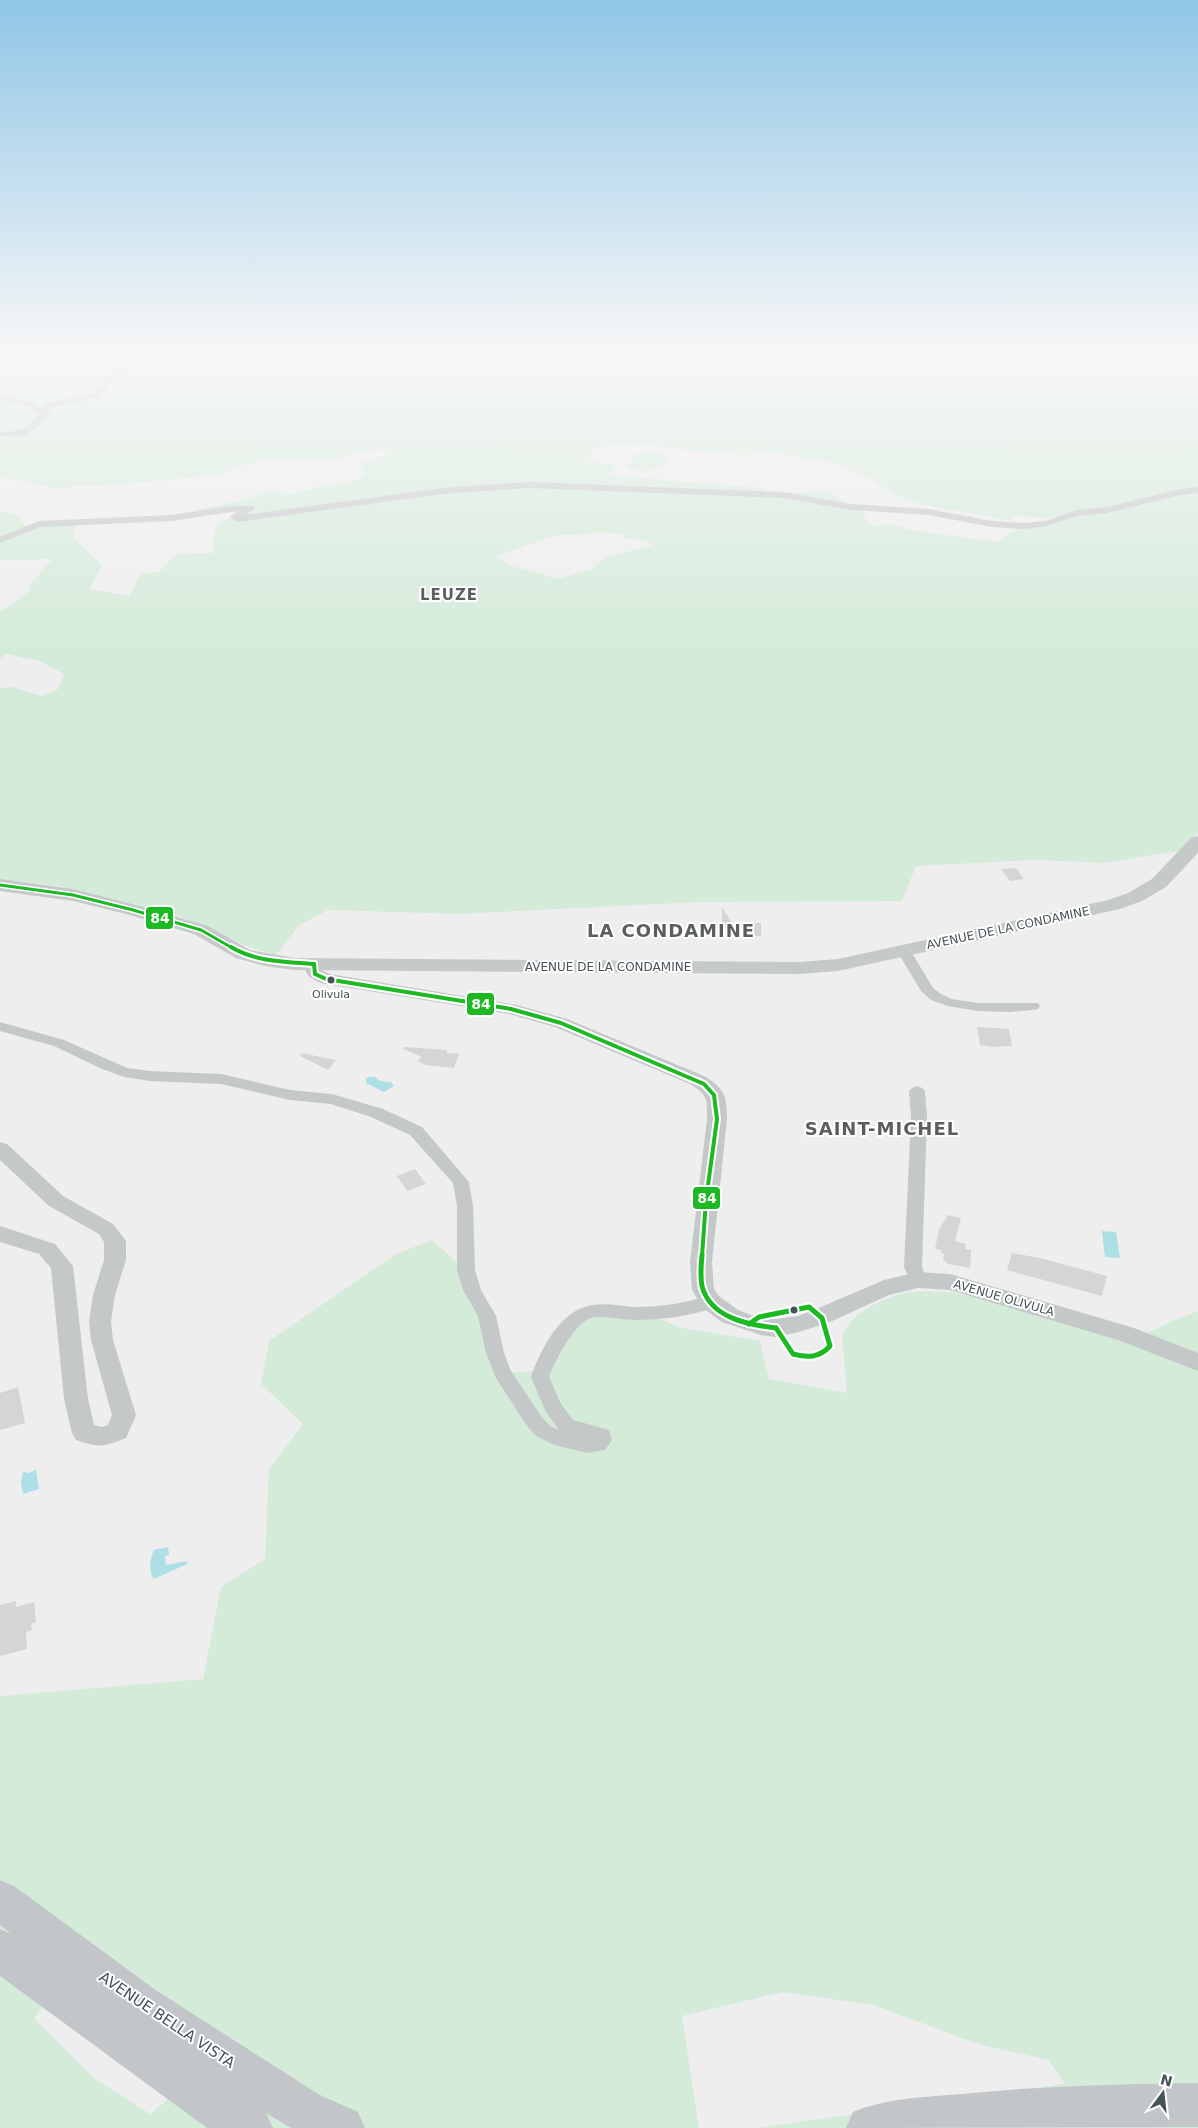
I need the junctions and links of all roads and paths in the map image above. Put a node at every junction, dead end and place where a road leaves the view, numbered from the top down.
1 (1198, 490) edge
2 (0, 540) edge
3 (1198, 842) edge
4 (0, 885) edge
5 (904, 951) junction
6 (314, 964) junction
7 (1033, 1006) dead end
8 (0, 1026) edge
9 (917, 1091) dead end
10 (0, 1149) edge
11 (0, 1234) edge
12 (918, 1280) junction
13 (711, 1302) junction
14 (1198, 1362) edge
15 (0, 1900) edge
16 (0, 1950) edge
17 (1198, 2105) edge
18 (1067, 2118) edge
19 (931, 2124) edge
20 (250, 2128) edge
21 (342, 2128) edge
22 (869, 2128) edge

1 - 2 street
3 - 5 main road, AVENUE DE LA CONDAMINE
4 - 6 main road, AVENUE DE LA CONDAMINE
5 - 6 main road, AVENUE DE LA CONDAMINE
5 - 7 street
6 - 13 street
8 - 13 street
9 - 12 street
10 - 11 street
12 - 13 street, AVENUE OLIVULA
12 - 14 street, AVENUE OLIVULA
15 - 21 main road, AVENUE BELLA VISTA
16 - 20 main road
17 - 18 main road
18 - 19 main road
19 - 22 main road

